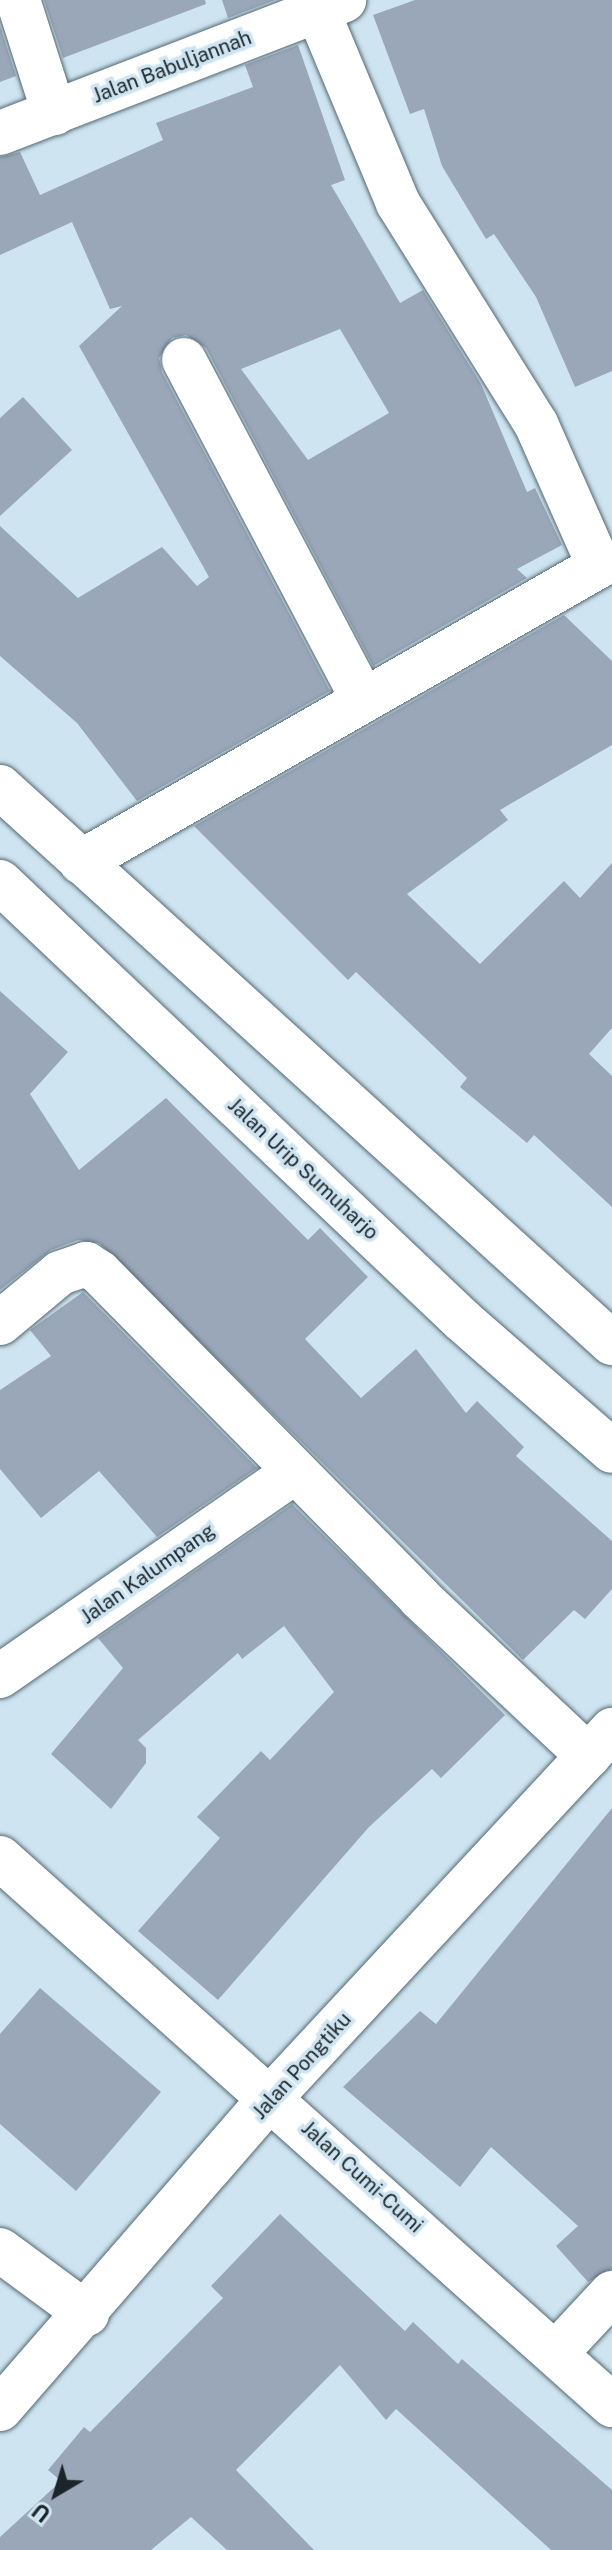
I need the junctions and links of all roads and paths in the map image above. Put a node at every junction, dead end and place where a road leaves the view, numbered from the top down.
1 (18, 0) edge
2 (324, 4) edge
3 (54, 113) junction
4 (0, 133) edge
5 (184, 360) dead end
6 (363, 700) junction
7 (0, 787) edge
8 (81, 862) junction
9 (0, 882) edge
10 (0, 1323) edge
11 (612, 1343) edge
12 (612, 1451) edge
13 (295, 1472) junction
14 (0, 1676) edge
15 (600, 1743) edge
16 (0, 1858) edge
17 (272, 2096) junction
18 (0, 2250) edge
19 (612, 2293) edge
20 (87, 2314) junction
21 (556, 2353) junction
22 (612, 2405) edge
23 (0, 2409) edge

1 - 3 main road
2 - 3 main road, Jalan Babuljannah
2 - 6 main road
3 - 4 main road, Jalan Babuljannah
5 - 6 main road
6 - 8 main road
7 - 8 main road
8 - 11 main road
9 - 12 main road, Jalan Urip Sumuharjo
10 - 13 main road
13 - 14 main road, Jalan Kalumpang
13 - 15 main road
15 - 17 main road, Jalan Pongtiku
16 - 17 main road, Jalan Cumi-Cumi
17 - 20 main road, Jalan Pongtiku
17 - 21 main road, Jalan Cumi-Cumi
18 - 20 main road
19 - 21 main road
20 - 23 main road, Jalan Pongtiku
21 - 22 main road, Jalan Cumi-Cumi

